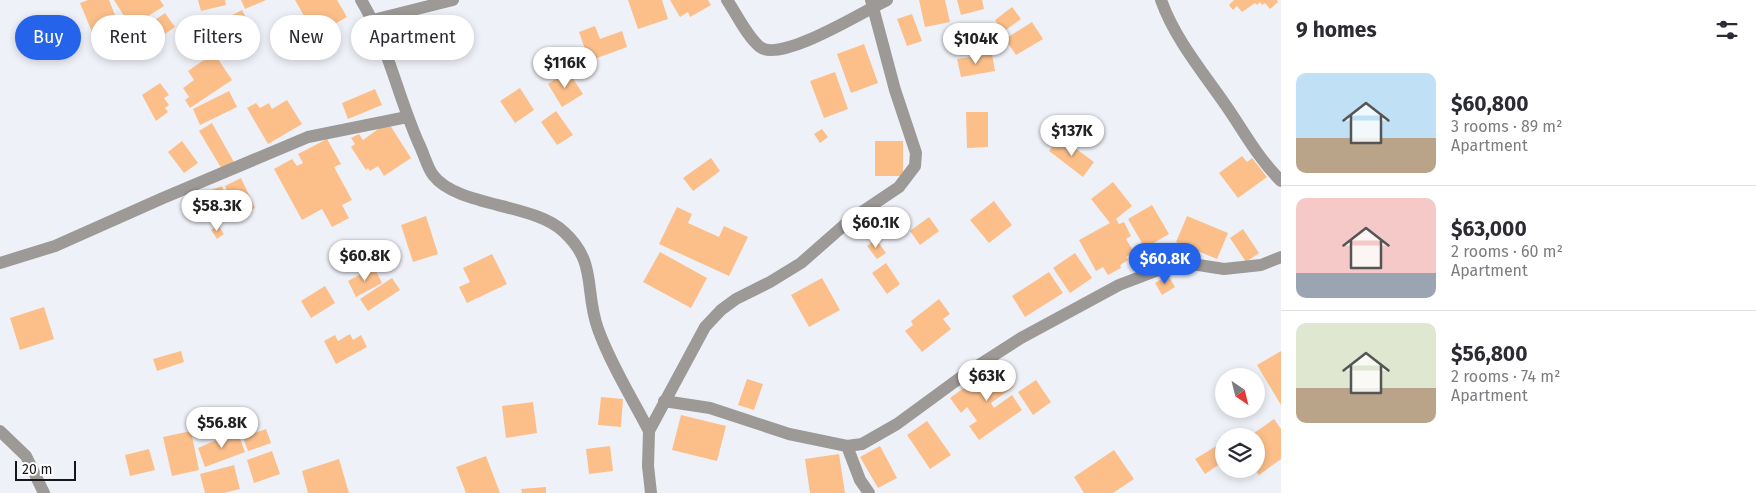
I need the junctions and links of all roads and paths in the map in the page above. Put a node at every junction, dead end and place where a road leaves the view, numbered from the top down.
1 (362, 0) edge
2 (453, 0) edge
3 (727, 0) edge
4 (887, 0) edge
5 (1161, 0) edge
6 (872, 4) edge
7 (370, 15) edge
8 (393, 15) edge
9 (387, 60) edge
10 (407, 117) junction
11 (1281, 181) edge
12 (1281, 257) edge
13 (0, 263) edge
14 (664, 401) junction
15 (0, 431) edge
16 (649, 431) junction
17 (847, 446) junction
18 (44, 493) edge
19 (651, 493) edge
20 (869, 493) edge

1 - 7 street
2 - 8 street
3 - 6 street
4 - 6 street
5 - 11 street
6 - 14 street
9 - 10 street
10 - 13 street
10 - 16 street
12 - 17 street
14 - 16 street
14 - 17 street
15 - 18 street
16 - 19 street
17 - 20 street

